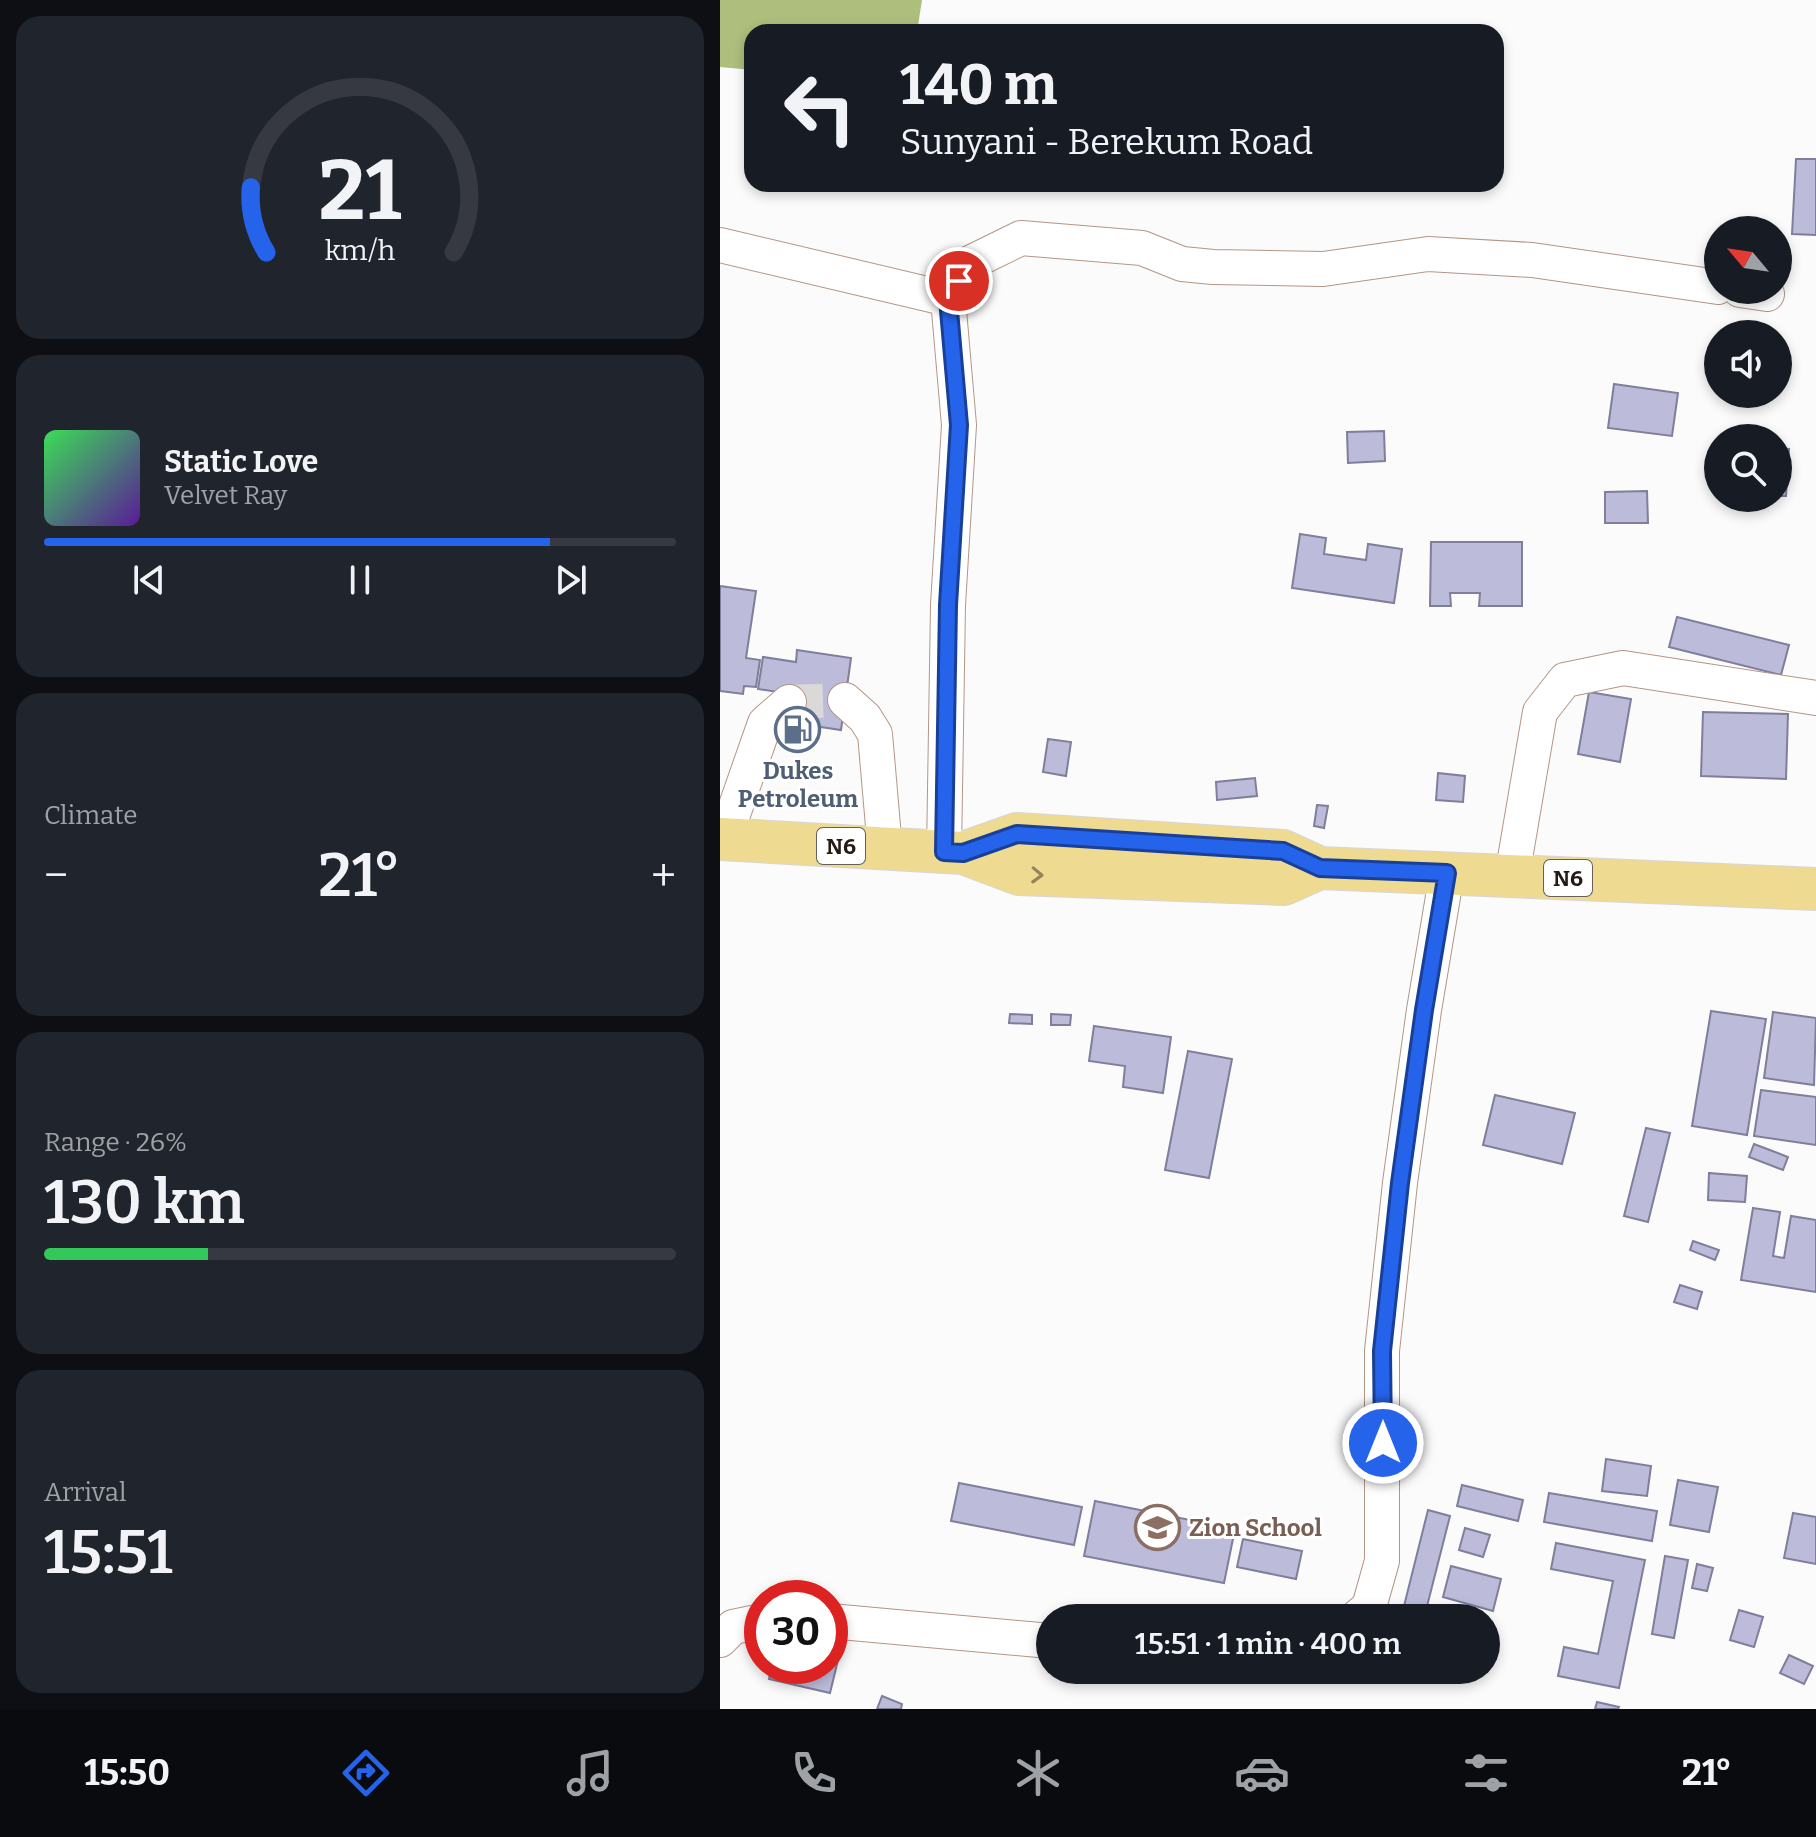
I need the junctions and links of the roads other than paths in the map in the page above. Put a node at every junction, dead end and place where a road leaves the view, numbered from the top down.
1 (720, 245) edge
2 (1704, 285) edge
3 (948, 299) junction
4 (1816, 698) edge
5 (845, 700) dead end
6 (789, 702) tunnel mouth
7 (722, 840) edge
8 (885, 849) junction
9 (953, 853) junction
10 (1447, 873) junction
11 (1512, 876) junction
12 (1816, 889) edge
13 (1370, 1604) edge
14 (848, 1623) edge
15 (744, 1625) edge
16 (720, 1640) edge
17 (1036, 1640) edge

1 - 3 street
2 - 3 street
3 - 9 street
4 - 11 street
5 - 8 street
6 - 7 street
7 - 8 main road, N6
8 - 9 main road, N6
9 - 10 main road, N6
10 - 11 main road, N6
10 - 13 street
11 - 12 main road, N6
14 - 17 street
15 - 16 street

